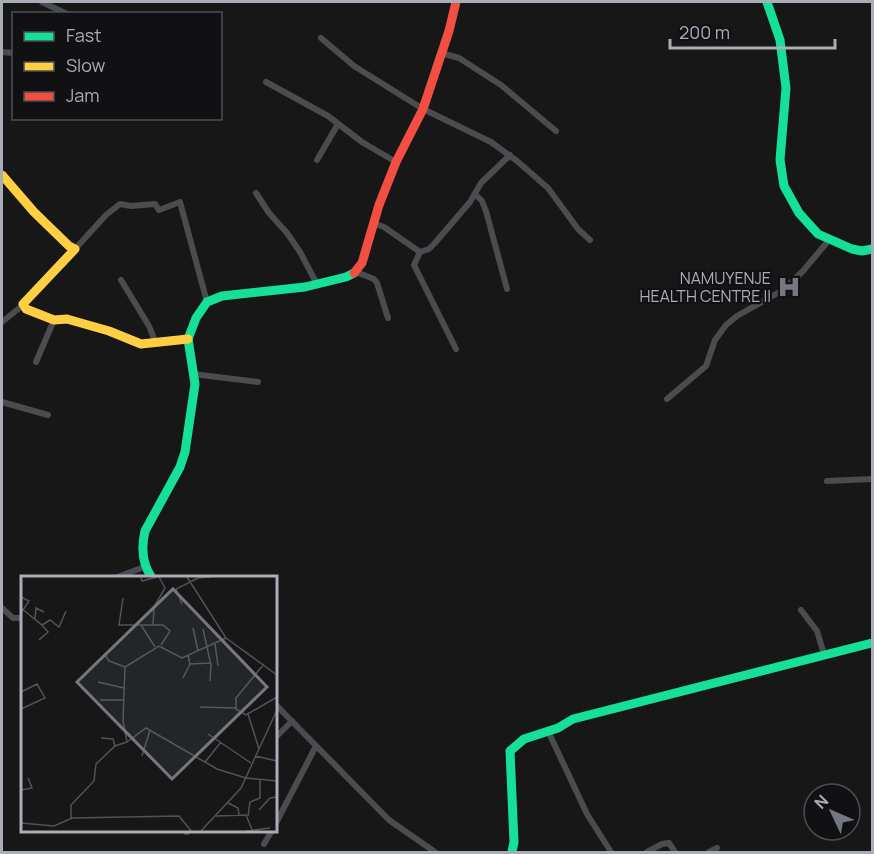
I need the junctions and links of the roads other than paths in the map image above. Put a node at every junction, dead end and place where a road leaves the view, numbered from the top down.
1 (42, 2) edge
2 (456, 2) edge
3 (767, 2) edge
4 (63, 12) edge
5 (321, 38) dead end
6 (441, 53) junction
7 (266, 82) dead end
8 (423, 109) junction
9 (338, 124) junction
10 (556, 131) dead end
11 (510, 155) junction
12 (317, 160) dead end
13 (396, 162) junction
14 (2, 175) edge
15 (256, 193) dead end
16 (475, 194) junction
17 (373, 223) junction
18 (590, 240) dead end
19 (829, 240) junction
20 (75, 249) junction
21 (873, 249) edge
22 (420, 252) junction
23 (356, 272) junction
24 (121, 280) dead end
25 (317, 284) junction
26 (507, 289) dead end
27 (207, 302) junction
28 (23, 305) junction
29 (388, 318) dead end
30 (54, 320) junction
31 (2, 322) edge
32 (188, 339) junction
33 (155, 341) junction
34 (456, 349) dead end
35 (36, 362) dead end
36 (193, 374) junction
37 (258, 382) dead end
38 (667, 399) dead end
39 (2, 402) edge
40 (48, 415) dead end
41 (873, 479) edge
42 (827, 481) dead end
43 (144, 567) junction
44 (120, 576) edge
45 (151, 576) edge
46 (2, 608) edge
47 (801, 610) dead end
48 (21, 618) edge
49 (873, 643) edge
50 (824, 654) junction
51 (278, 707) edge
52 (292, 721) junction
53 (548, 731) junction
54 (278, 735) edge
55 (316, 746) junction
56 (278, 819) edge
57 (270, 833) edge
58 (264, 844) dead end
59 (717, 848) dead end
60 (435, 852) edge
61 (512, 852) edge
62 (611, 852) edge
63 (647, 852) edge
64 (675, 852) edge
65 (709, 852) edge

1 - 4 street
2 - 6 street
3 - 19 street
5 - 8 street
6 - 8 street
6 - 10 street
7 - 9 street
8 - 11 street
8 - 13 street
9 - 12 street
9 - 13 street
11 - 16 street
11 - 18 street
13 - 17 street
14 - 20 street
15 - 25 street
16 - 22 street
16 - 26 street
17 - 22 street
17 - 23 street
19 - 21 street
19 - 38 street
20 - 27 street
20 - 28 street
22 - 34 street
23 - 25 street
23 - 29 street
24 - 33 street
25 - 27 street
27 - 32 street
28 - 30 street
28 - 31 street
30 - 33 street
30 - 35 street
32 - 33 street
32 - 36 street
36 - 37 street
36 - 43 street
39 - 40 street
41 - 42 street
43 - 44 street
43 - 45 street
46 - 48 street
47 - 50 street
49 - 50 street
50 - 53 street
51 - 52 street
52 - 54 street
52 - 55 street
53 - 61 street
53 - 62 street
55 - 56 street
55 - 60 street
57 - 58 street
59 - 65 street
63 - 64 street

